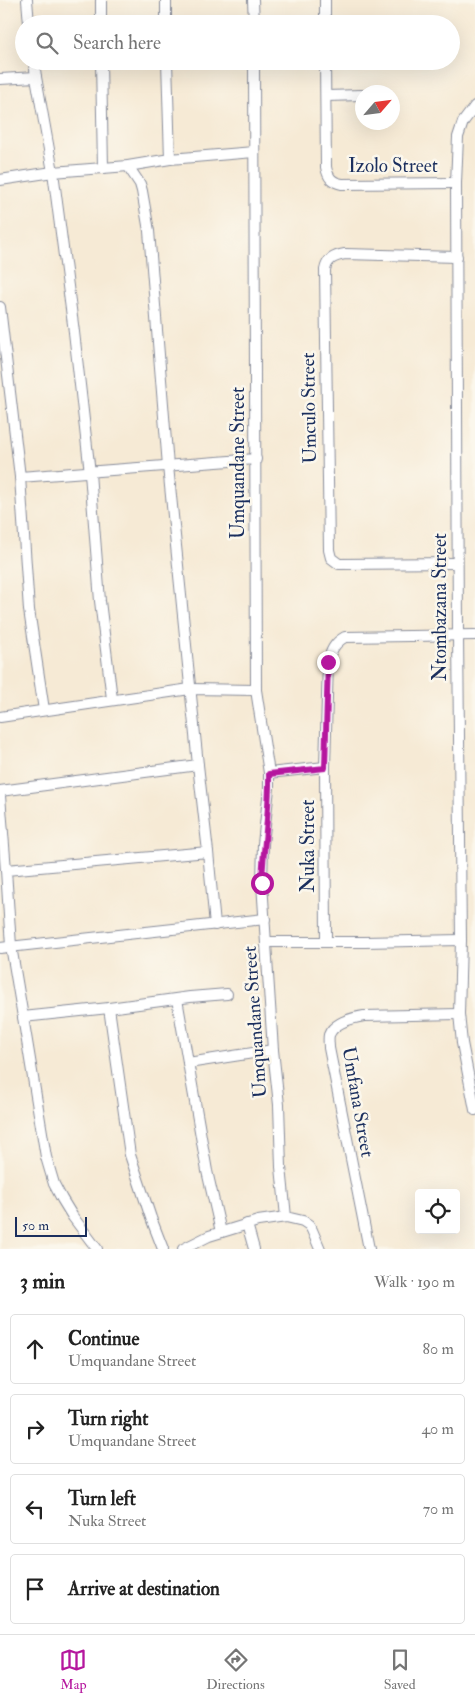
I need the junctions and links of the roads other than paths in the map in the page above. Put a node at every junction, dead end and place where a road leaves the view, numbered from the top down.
1 (27, 0) edge
2 (101, 0) edge
3 (166, 0) edge
4 (253, 0) edge
5 (325, 0) edge
6 (28, 15) edge
7 (101, 15) edge
8 (166, 15) edge
9 (254, 15) edge
10 (325, 15) edge
11 (35, 70) edge
12 (102, 70) edge
13 (167, 70) edge
14 (254, 70) edge
15 (325, 70) edge
16 (36, 77) junction
17 (0, 79) edge
18 (355, 95) edge
19 (326, 96) junction
20 (475, 106) edge
21 (254, 152) junction
22 (170, 159) junction
23 (128, 166) junction
24 (103, 168) junction
25 (53, 172) junction
26 (0, 180) edge
27 (456, 182) junction
28 (457, 257) junction
29 (0, 307) edge
30 (256, 459) junction
31 (168, 466) junction
32 (90, 473) junction
33 (20, 477) junction
34 (457, 563) junction
35 (458, 635) junction
36 (475, 635) edge
37 (190, 688) junction
38 (256, 690) junction
39 (112, 699) junction
40 (44, 710) junction
41 (0, 717) edge
42 (198, 765) junction
43 (325, 768) junction
44 (269, 774) junction
45 (0, 791) edge
46 (0, 796) edge
47 (208, 852) junction
48 (6, 870) junction
49 (265, 919) junction
50 (215, 925) junction
51 (461, 940) junction
52 (326, 941) junction
53 (266, 942) junction
54 (5, 947) edge
55 (227, 994) dead end
56 (177, 999) junction
57 (109, 1008) junction
58 (459, 1014) junction
59 (23, 1017) junction
60 (273, 1050) junction
61 (470, 1059) edge
62 (188, 1063) junction
63 (475, 1110) edge
64 (286, 1217) junction
65 (247, 1224) junction
66 (221, 1232) junction
67 (97, 1249) edge
68 (163, 1249) edge
69 (183, 1249) edge
70 (254, 1249) edge
71 (320, 1249) edge
72 (369, 1249) edge

1 - 6 street
2 - 7 street
3 - 8 street
4 - 9 street
5 - 10 street
11 - 16 street
12 - 24 street
13 - 22 street
14 - 21 street, Umquandane Street
15 - 19 street, Izolo Street
16 - 17 street
16 - 25 street
18 - 19 street
19 - 27 street, Izolo Street
20 - 27 street, Ntombazana Street
21 - 22 street
21 - 30 street, Umquandane Street
22 - 23 street
23 - 24 street
23 - 31 street
24 - 25 street
25 - 26 street
25 - 32 street
27 - 28 street, Ntombazana Street
28 - 34 street, Ntombazana Street
28 - 34 street, Umculo Street
29 - 33 street
30 - 31 street
30 - 38 street, Umquandane Street
31 - 32 street
31 - 37 street
32 - 33 street
32 - 39 street
33 - 40 street
34 - 35 street, Ntombazana Street
35 - 36 street
35 - 43 street, Nuka Street
35 - 51 street, Ntombazana Street
37 - 38 street
37 - 39 street
37 - 42 street
38 - 44 street, Umquandane Street
39 - 40 street
40 - 41 street
42 - 45 street
42 - 47 street
43 - 44 street
43 - 52 street, Nuka Street
44 - 49 street, Umquandane Street
46 - 48 street
47 - 48 street
47 - 50 street
48 - 54 street
49 - 50 street
49 - 53 street, Umquandane Street
50 - 54 street
51 - 52 street
51 - 58 street, Ntombazana Street
52 - 53 street
53 - 60 street, Umquandane Street
54 - 59 street
55 - 56 street
56 - 57 street
56 - 62 street
57 - 59 street
57 - 68 street
58 - 61 street, Ntombazana Street
58 - 72 street, Umfana Street
59 - 67 street
60 - 62 street
60 - 64 street, Umquandane Street
61 - 63 street, Ntombazana Street
62 - 66 street
64 - 65 street
64 - 71 street
65 - 66 street
65 - 70 street
66 - 69 street

